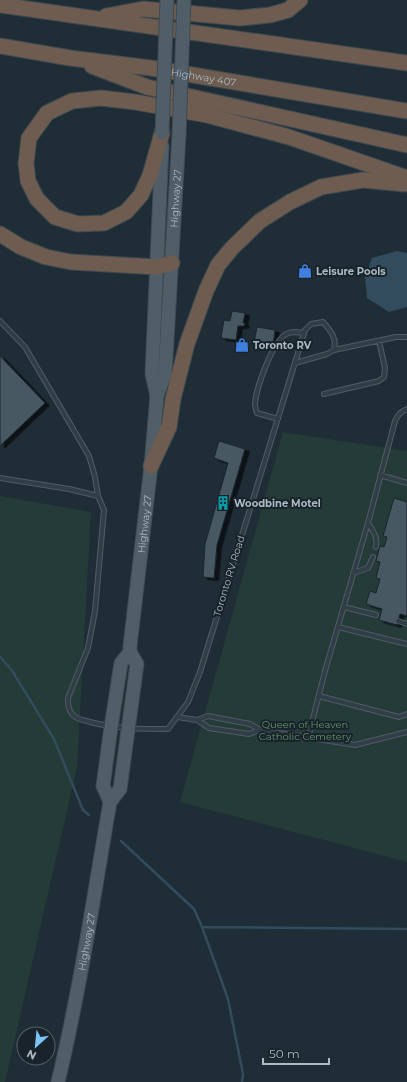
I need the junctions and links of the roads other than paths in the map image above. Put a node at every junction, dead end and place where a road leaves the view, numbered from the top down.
1 (167, 0) edge
2 (184, 0) edge
3 (300, 0) edge
4 (0, 5) edge
5 (92, 18) junction
6 (0, 46) edge
7 (70, 58) junction
8 (407, 63) edge
9 (407, 111) edge
10 (162, 133) junction
11 (407, 145) edge
12 (407, 178) edge
13 (407, 184) edge
14 (0, 234) edge
15 (172, 263) junction
16 (157, 268) junction
17 (0, 321) edge
18 (304, 333) junction
19 (407, 337) edge
20 (379, 341) junction
21 (334, 350) junction
22 (295, 363) junction
23 (324, 394) dead end
24 (157, 396) junction
25 (407, 409) edge
26 (278, 419) junction
27 (152, 466) junction
28 (380, 475) junction
29 (0, 478) edge
30 (407, 483) edge
31 (98, 496) junction
32 (368, 523) junction
33 (376, 547) dead end
34 (373, 557) dead end
35 (353, 573) junction
36 (344, 607) junction
37 (376, 615) dead end
38 (398, 622) dead end
39 (407, 624) edge
40 (338, 627) junction
41 (407, 644) edge
42 (130, 652) junction
43 (319, 696) junction
44 (407, 714) edge
45 (177, 717) junction
46 (197, 720) junction
47 (111, 727) junction
48 (128, 728) junction
49 (260, 730) junction
50 (407, 732) edge
51 (308, 738) junction
52 (110, 802) junction
53 (58, 1082) edge

1 - 10 main road, Highway 27, bridge
2 - 15 main road, Highway 27, bridge
3 - 5 highway
4 - 5 highway
5 - 8 highway
6 - 7 highway, Highway 407
7 - 9 highway, Highway 407
7 - 11 highway
10 - 12 highway
10 - 16 main road, Highway 27
13 - 27 highway
14 - 16 highway
15 - 16 highway
15 - 24 main road, Highway 27
16 - 24 main road, Highway 27
17 - 31 lane
18 - 21 lane
18 - 22 lane, Toronto RV Road
18 - 26 lane
19 - 20 lane
20 - 21 lane
20 - 23 lane
21 - 22 lane
22 - 26 lane, Toronto RV Road
24 - 27 main road, Highway 27
25 - 28 lane
26 - 45 lane, Toronto RV Road
27 - 42 main road, Highway 27
28 - 30 lane
28 - 32 lane
29 - 31 lane
31 - 47 lane, Toronto RV Road
32 - 33 lane
32 - 35 lane
34 - 35 lane
35 - 36 lane
36 - 37 lane
36 - 40 lane
38 - 39 lane
40 - 41 lane
40 - 43 lane
42 - 47 main road, Highway 27
42 - 48 main road, Highway 27
43 - 44 lane
43 - 51 lane
45 - 46 lane
45 - 48 lane, Toronto RV Road
46 - 49 lane
46 - 49 lane
47 - 48 lane, Toronto RV Road
47 - 52 main road, Highway 27
48 - 52 main road, Highway 27
49 - 51 lane
50 - 51 lane
52 - 53 main road, Highway 27

